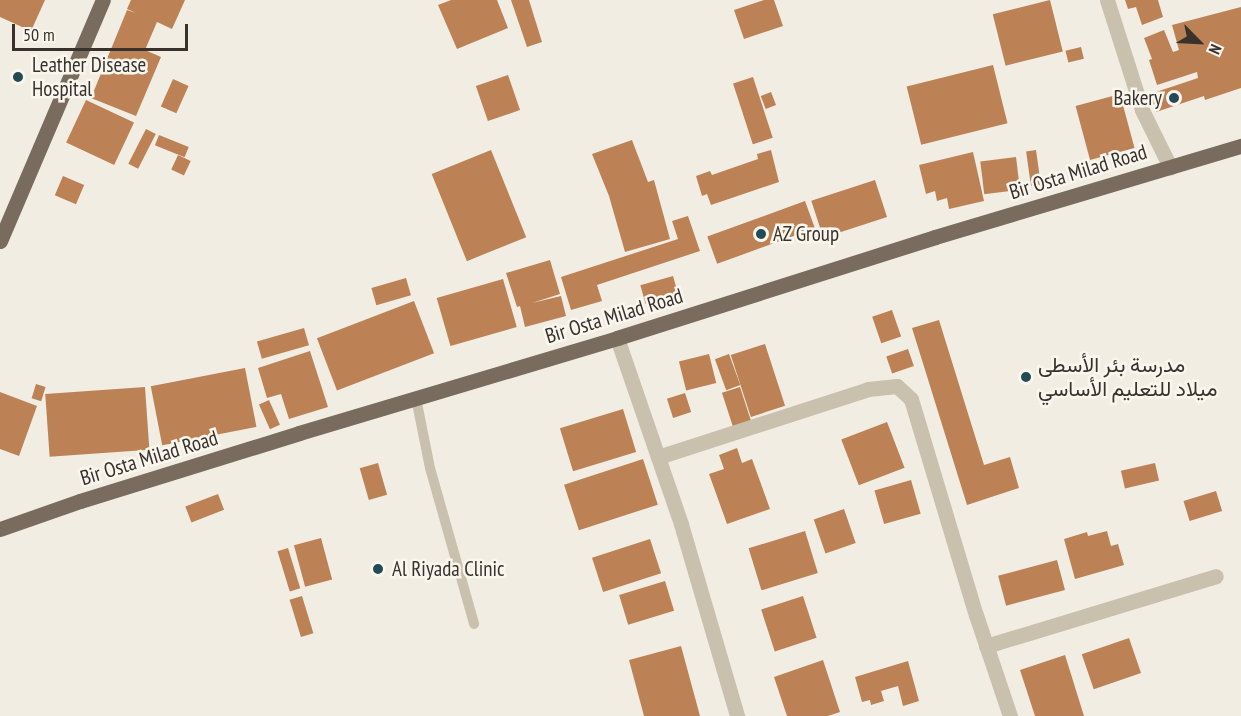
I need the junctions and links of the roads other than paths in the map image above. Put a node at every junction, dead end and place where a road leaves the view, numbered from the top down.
1 (103, 0) edge
2 (1107, 0) edge
3 (1241, 146) edge
4 (1170, 167) junction
5 (0, 241) edge
6 (617, 338) junction
7 (416, 398) junction
8 (658, 457) junction
9 (0, 529) edge
10 (1216, 576) dead end
11 (474, 624) dead end
12 (986, 646) junction
13 (737, 716) edge
14 (1010, 716) edge

1 - 5 main road
2 - 4 street
3 - 4 main road, Bir Osta Milad Road
4 - 6 main road, Bir Osta Milad Road
6 - 7 main road, Bir Osta Milad Road
6 - 8 street
7 - 9 main road, Bir Osta Milad Road
7 - 11 lane
8 - 12 street
8 - 13 street
10 - 12 street
12 - 14 street

